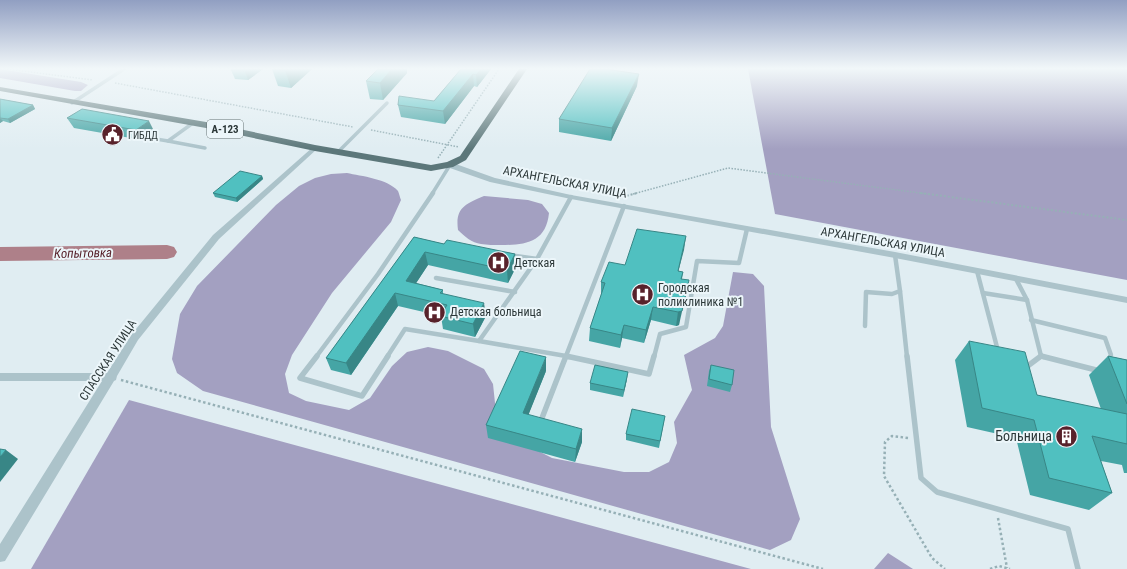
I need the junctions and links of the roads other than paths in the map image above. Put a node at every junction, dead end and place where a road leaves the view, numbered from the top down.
1 (34, 96) edge
2 (83, 96) edge
3 (505, 96) edge
4 (72, 103) junction
5 (387, 103) dead end
6 (193, 123) junction
7 (150, 138) dead end
8 (168, 141) junction
9 (205, 148) dead end
10 (315, 148) junction
11 (338, 152) junction
12 (450, 166) junction
13 (571, 198) junction
14 (624, 206) junction
15 (747, 229) junction
16 (403, 241) junction
17 (410, 242) edge
18 (505, 255) edge
19 (895, 255) junction
20 (537, 259) junction
21 (977, 271) junction
22 (436, 278) dead end
23 (1016, 279) junction
24 (900, 291) junction
25 (514, 292) junction
26 (983, 293) junction
27 (1027, 300) junction
28 (1127, 300) edge
29 (1031, 320) junction
30 (865, 326) dead end
31 (479, 341) junction
32 (999, 354) edge
33 (1111, 355) edge
34 (566, 356) junction
35 (1041, 356) junction
36 (1020, 365) edge
37 (1102, 371) dead end
38 (112, 377) junction
39 (0, 378) edge
40 (542, 418) edge
41 (0, 556) edge
42 (1078, 569) edge

1 - 4 main road, АРХАНГЕЛЬСКАЯ УЛИЦА / А-123
2 - 4 lane
3 - 12 main road
4 - 6 main road, АРХАНГЕЛЬСКАЯ УЛИЦА / А-123
5 - 11 lane
6 - 8 lane
6 - 10 main road, АРХАНГЕЛЬСКАЯ УЛИЦА / А-123
7 - 8 lane
8 - 9 lane
10 - 11 main road, АРХАНГЕЛЬСКАЯ УЛИЦА / А-123
10 - 38 street, СПАССКАЯ УЛИЦА
11 - 12 main road, АРХАНГЕЛЬСКАЯ УЛИЦА / А-123
12 - 13 street, АРХАНГЕЛЬСКАЯ УЛИЦА
12 - 16 lane
13 - 14 street, АРХАНГЕЛЬСКАЯ УЛИЦА
13 - 20 lane
14 - 15 street, АРХАНГЕЛЬСКАЯ УЛИЦА
14 - 34 lane
15 - 19 street, АРХАНГЕЛЬСКАЯ УЛИЦА
15 - 34 lane
16 - 17 lane
16 - 31 lane
18 - 20 lane
19 - 21 street, АРХАНГЕЛЬСКАЯ УЛИЦА
19 - 24 lane
20 - 25 lane
21 - 23 street, АРХАНГЕЛЬСКАЯ УЛИЦА
21 - 26 lane
22 - 25 lane
23 - 27 lane
23 - 28 street, АРХАНГЕЛЬСКАЯ УЛИЦА
24 - 30 lane
24 - 42 lane
25 - 31 lane
26 - 27 lane
26 - 32 lane
27 - 29 lane
29 - 33 lane
29 - 35 lane
31 - 34 lane
34 - 40 lane
35 - 36 lane
35 - 37 lane
38 - 39 street
38 - 41 street, СПАССКАЯ УЛИЦА

